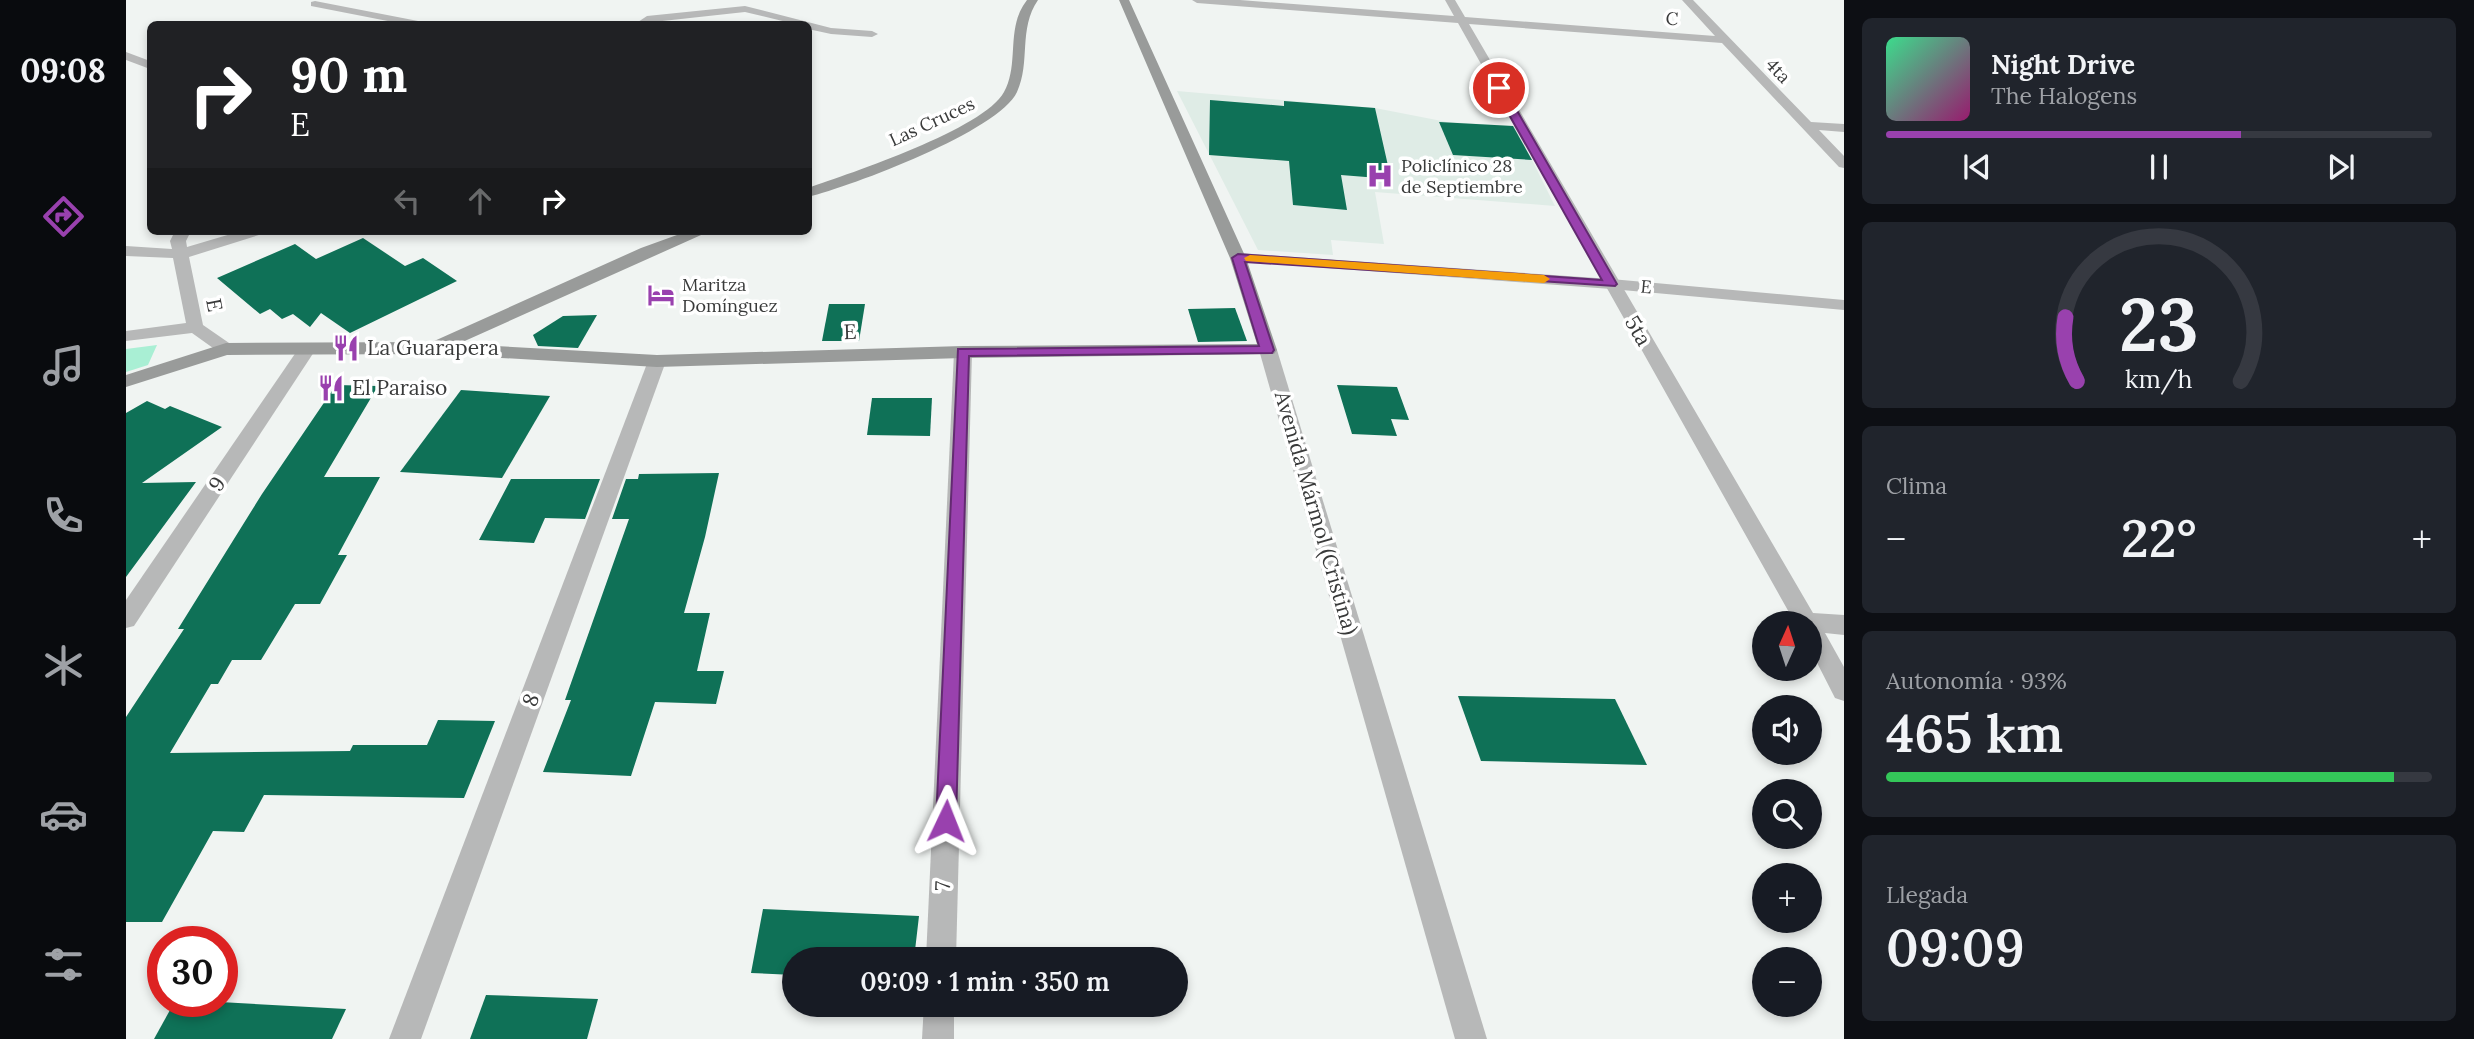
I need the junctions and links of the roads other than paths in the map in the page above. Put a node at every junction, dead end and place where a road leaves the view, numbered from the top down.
1 (1034, 0) edge
2 (1124, 0) edge
3 (1197, 0) edge
4 (1210, 0) edge
5 (1450, 0) edge
6 (1687, 0) edge
7 (772, 2) dead end
8 (315, 4) dead end
9 (767, 20) edge
10 (403, 21) edge
11 (652, 21) edge
12 (1462, 21) junction
13 (812, 26) edge
14 (872, 34) dead end
15 (1725, 40) junction
16 (126, 56) edge
17 (147, 64) edge
18 (1804, 125) junction
19 (1844, 128) edge
20 (1844, 164) edge
21 (812, 192) edge
22 (181, 235) edge
23 (244, 235) edge
24 (691, 235) edge
25 (126, 251) edge
26 (181, 254) junction
27 (1238, 258) junction
28 (1611, 284) junction
29 (1844, 305) edge
30 (195, 327) junction
31 (126, 336) edge
32 (434, 348) junction
33 (226, 349) junction
34 (307, 349) junction
35 (1268, 350) junction
36 (963, 352) junction
37 (657, 361) junction
38 (126, 381) edge
39 (1800, 611) edge
40 (126, 619) edge
41 (1822, 624) edge
42 (1844, 625) edge
43 (1822, 650) edge
44 (1844, 690) edge
45 (941, 947) edge
46 (939, 1017) edge
47 (405, 1039) edge
48 (938, 1039) edge
49 (1471, 1039) edge

1 - 21 main road, Las Cruces
2 - 27 main road, Avenida Mármol (Cristina)
3 - 4 street, C
4 - 12 street, C
5 - 12 street, 5ta
6 - 15 street, 4ta
7 - 9 street
8 - 10 street
9 - 11 street
12 - 15 street, C
12 - 28 street, 5ta
13 - 14 street
15 - 18 street, 4ta
16 - 17 street
18 - 19 street
18 - 20 street, 4ta
22 - 26 street, E
23 - 26 street
24 - 32 main road
25 - 26 street
26 - 30 street, E
27 - 28 street, E
27 - 35 main road, Avenida Mármol (Cristina)
28 - 29 street, E
28 - 39 street, 5ta
30 - 31 street
30 - 33 street, E
32 - 34 main road, E
32 - 37 main road, E
33 - 34 main road, E
33 - 38 main road, E
34 - 40 street, 9
35 - 36 main road, E
35 - 49 street, Avenida Mármol (Cristina)
36 - 37 main road, E
36 - 45 street, 7
37 - 47 street, 8
41 - 42 street
43 - 44 street
46 - 48 street

